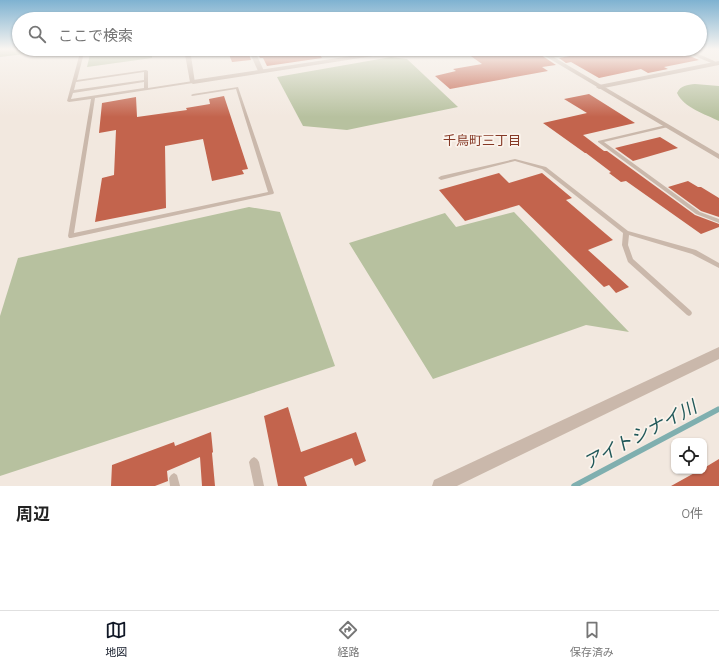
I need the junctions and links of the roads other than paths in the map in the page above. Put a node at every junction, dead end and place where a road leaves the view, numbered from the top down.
1 (77, 72) edge
2 (141, 72) edge
3 (146, 72) edge
4 (191, 72) edge
5 (257, 72) edge
6 (574, 72) edge
7 (678, 72) edge
8 (74, 81) junction
9 (145, 81) junction
10 (193, 82) junction
11 (599, 87) junction
12 (146, 89) junction
13 (71, 92) junction
14 (193, 95) dead end
15 (93, 98) junction
16 (666, 126) junction
17 (719, 157) edge
18 (441, 178) dead end
19 (719, 222) edge
20 (626, 232) junction
21 (719, 266) edge
22 (688, 313) dead end
23 (719, 353) edge
24 (254, 462) dead end
25 (259, 486) edge
26 (440, 486) edge

1 - 8 lane
2 - 8 lane
3 - 9 lane
4 - 10 street
5 - 10 street
6 - 11 street
7 - 11 street
8 - 13 lane
9 - 12 lane
9 - 13 lane
10 - 12 lane
11 - 16 street
12 - 15 lane
13 - 15 lane
14 - 15 lane
16 - 17 street
16 - 19 lane
18 - 20 lane
20 - 21 lane
20 - 22 lane
23 - 26 street
24 - 25 lane

